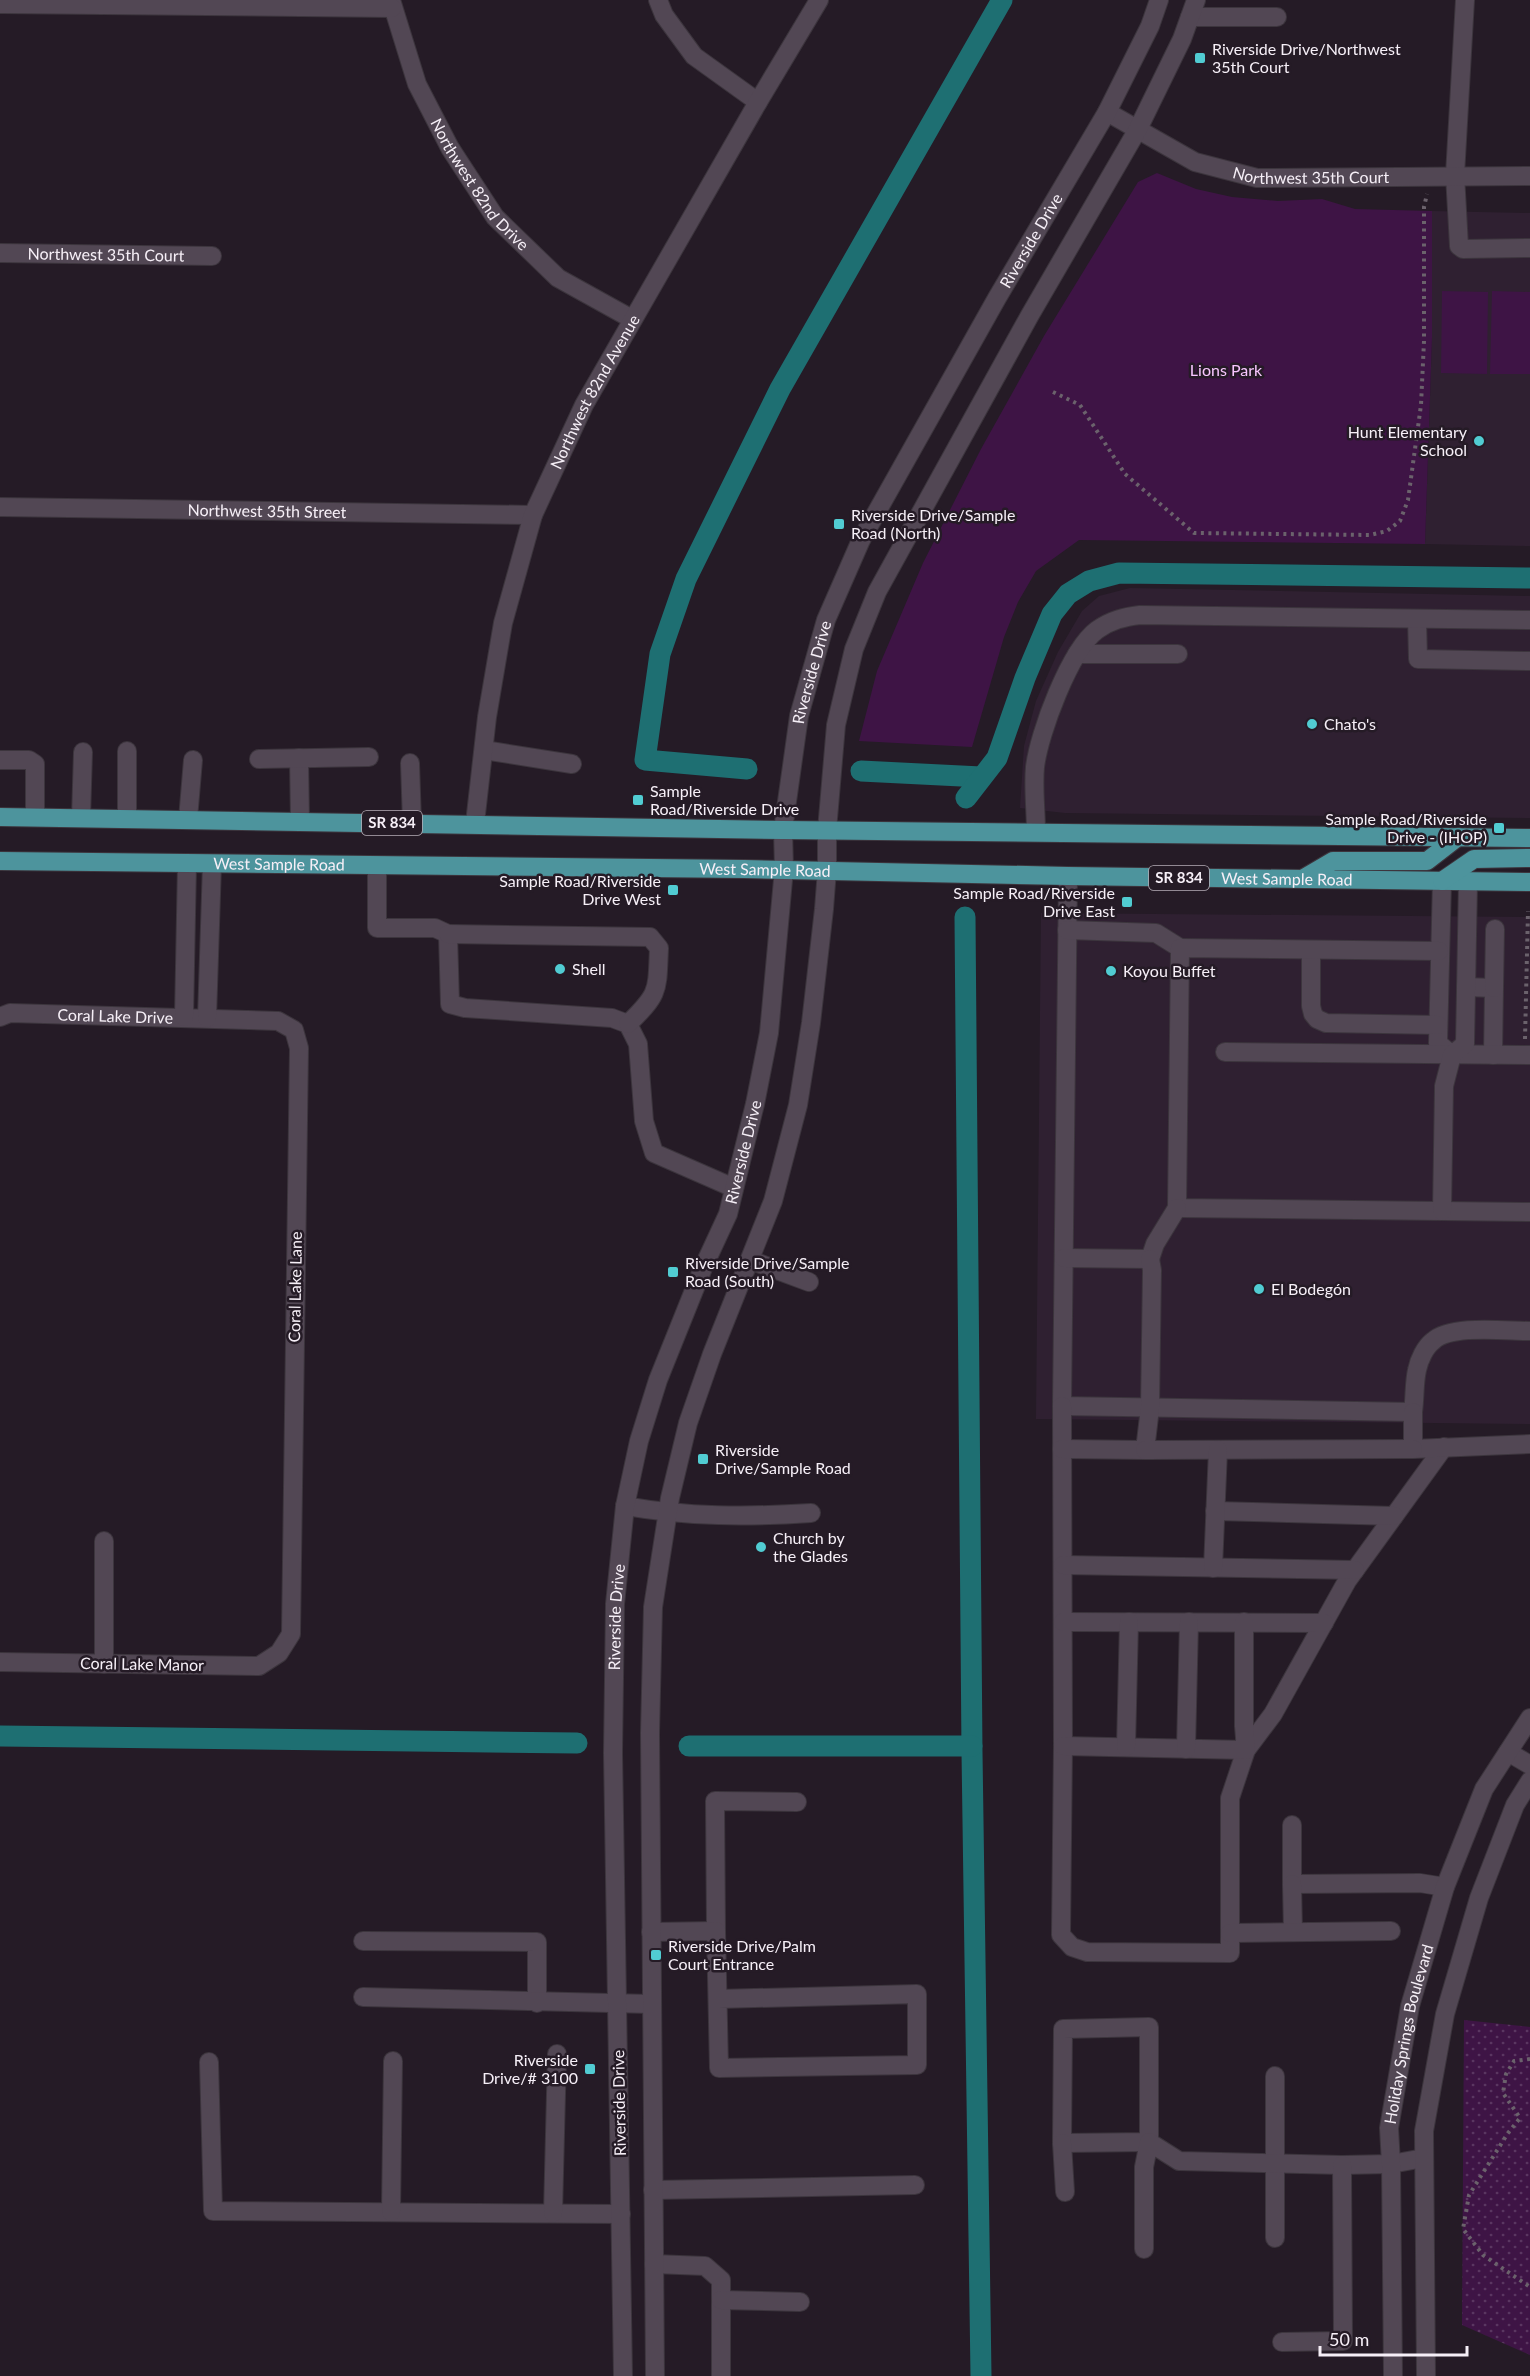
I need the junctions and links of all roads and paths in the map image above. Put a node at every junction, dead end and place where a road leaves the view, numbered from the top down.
1 (657, 0) edge
2 (819, 0) edge
3 (1159, 0) edge
4 (1465, 0) edge
5 (0, 4) edge
6 (391, 4) edge
7 (1193, 8) edge
8 (1277, 17) dead end
9 (758, 102) junction
10 (1107, 112) junction
11 (1138, 129) junction
12 (1455, 175) junction
13 (1431, 176) junction
14 (1530, 176) edge
15 (1530, 248) edge
16 (0, 253) edge
17 (212, 256) dead end
18 (632, 319) junction
19 (1053, 392) dead end
20 (0, 507) edge
21 (533, 515) junction
22 (1417, 619) junction
23 (1530, 620) edge
24 (1077, 654) junction
25 (1178, 654) dead end
26 (1530, 661) edge
27 (484, 750) junction
28 (83, 752) dead end
29 (128, 752) dead end
30 (369, 757) dead end
31 (299, 758) junction
32 (0, 759) edge
33 (259, 759) dead end
34 (193, 760) dead end
35 (410, 762) dead end
36 (572, 764) dead end
37 (0, 817) edge
38 (35, 817) junction
39 (81, 818) junction
40 (127, 819) junction
41 (188, 819) junction
42 (300, 821) junction
43 (412, 823) junction
44 (475, 823) junction
45 (783, 830) junction
46 (827, 830) junction
47 (1036, 832) junction
48 (1458, 837) junction
49 (1530, 838) edge
50 (1530, 858) edge
51 (0, 861) edge
52 (187, 864) junction
53 (212, 864) junction
54 (376, 866) junction
55 (784, 869) junction
56 (828, 870) junction
57 (1068, 876) junction
58 (1303, 879) junction
59 (1442, 881) junction
60 (1468, 882) junction
61 (1530, 882) edge
62 (1527, 911) dead end
63 (1495, 929) dead end
64 (1068, 930) junction
65 (448, 934) junction
66 (1180, 948) junction
67 (1311, 950) junction
68 (1439, 951) junction
69 (1466, 987) junction
70 (1494, 988) junction
71 (0, 1017) edge
72 (184, 1017) junction
73 (207, 1018) junction
74 (628, 1024) junction
75 (1438, 1025) junction
76 (1225, 1052) dead end
77 (1452, 1055) junction
78 (1493, 1055) junction
79 (1527, 1055) edge
80 (735, 1188) junction
81 (1177, 1208) junction
82 (1442, 1211) junction
83 (1530, 1212) edge
84 (1064, 1258) junction
85 (1150, 1259) junction
86 (750, 1260) junction
87 (809, 1282) dead end
88 (1530, 1331) edge
89 (1062, 1406) junction
90 (1150, 1408) junction
91 (1413, 1412) junction
92 (1530, 1444) edge
93 (1444, 1447) junction
94 (1062, 1449) junction
95 (1413, 1449) junction
96 (1145, 1450) junction
97 (1218, 1450) junction
98 (625, 1506) junction
99 (1215, 1511) junction
100 (668, 1513) junction
101 (811, 1513) dead end
102 (1394, 1516) junction
103 (104, 1541) dead end
104 (1063, 1565) junction
105 (1213, 1568) junction
106 (1355, 1570) junction
107 (1063, 1622) junction
108 (1129, 1622) junction
109 (1189, 1622) junction
110 (1244, 1622) junction
111 (1324, 1623) junction
112 (279, 1653) joint
113 (0, 1662) edge
114 (104, 1664) junction
115 (1530, 1718) edge
116 (1063, 1746) junction
117 (1126, 1747) junction
118 (1186, 1749) junction
119 (1246, 1749) junction
120 (1508, 1752) junction
121 (1530, 1765) edge
122 (1530, 1781) edge
123 (797, 1802) dead end
124 (1292, 1825) dead end
125 (1292, 1884) junction
126 (1445, 1887) junction
127 (716, 1931) junction
128 (1391, 1931) dead end
129 (651, 1932) junction
130 (1293, 1932) junction
131 (1230, 1933) junction
132 (363, 1941) dead end
133 (363, 1997) dead end
134 (718, 2000) junction
135 (537, 2003) junction
136 (617, 2004) junction
137 (651, 2004) junction
138 (557, 2054) dead end
139 (1530, 2059) edge
140 (393, 2061) dead end
141 (209, 2062) dead end
142 (1275, 2076) dead end
143 (1149, 2142) junction
144 (1062, 2143) junction
145 (1424, 2158) junction
146 (1276, 2164) junction
147 (1391, 2164) junction
148 (1342, 2165) junction
149 (915, 2185) dead end
150 (653, 2190) junction
151 (1065, 2192) dead end
152 (391, 2212) junction
153 (553, 2213) junction
154 (621, 2214) junction
155 (1275, 2238) dead end
156 (1144, 2249) dead end
157 (654, 2264) junction
158 (1530, 2287) edge
159 (721, 2300) junction
160 (800, 2302) dead end
161 (1282, 2342) dead end
162 (623, 2376) edge
163 (655, 2376) edge
164 (721, 2376) edge
165 (1393, 2376) edge
166 (1426, 2376) edge

1 - 9 street
2 - 9 street, Northwest 82nd Avenue
3 - 10 street, Riverside Drive
4 - 12 street
5 - 6 street
6 - 18 street, Northwest 82nd Drive
7 - 8 street
7 - 11 street, Riverside Drive
9 - 18 street, Northwest 82nd Avenue
10 - 11 street, Northwest 35th Court
10 - 45 street, Riverside Drive
11 - 13 street, Northwest 35th Court
11 - 46 street, Riverside Drive
12 - 13 street, Northwest 35th Court
12 - 14 street, Northwest 35th Court
12 - 15 street
13 - 19 path
16 - 17 street, Northwest 35th Court
18 - 21 street, Northwest 82nd Avenue
20 - 21 street, Northwest 35th Street
21 - 27 street, Northwest 82nd Avenue
22 - 23 street
22 - 24 street
22 - 26 street
24 - 25 street
24 - 47 street
27 - 36 street
27 - 44 street, Northwest 82nd Avenue
28 - 39 street
29 - 40 street
30 - 31 street
31 - 33 street
31 - 42 street
32 - 38 street
34 - 41 street
35 - 43 street
37 - 38 main road, SR 834
38 - 39 main road, SR 834
39 - 40 main road, SR 834
40 - 41 main road, SR 834
41 - 42 main road, SR 834
42 - 43 main road, SR 834
43 - 44 main road, SR 834
44 - 45 main road, SR 834
45 - 46 main road, SR 834
45 - 55 street, Riverside Drive
46 - 47 main road, SR 834
46 - 56 street, Riverside Drive
47 - 48 main road, SR 834
48 - 49 main road, SR 834
48 - 58 main road
50 - 59 main road
51 - 52 main road, West Sample Road / SR 834
52 - 53 main road, West Sample Road / SR 834
52 - 72 street, Coral Lake Drive
53 - 54 main road, West Sample Road / SR 834
53 - 73 street
54 - 55 main road, West Sample Road / SR 834
54 - 65 street
55 - 56 main road, West Sample Road / SR 834
55 - 80 street, Riverside Drive
56 - 57 main road, West Sample Road / SR 834
56 - 86 street, Riverside Drive
57 - 58 main road, West Sample Road / SR 834
57 - 64 street
58 - 59 main road, West Sample Road / SR 834
59 - 60 main road, West Sample Road / SR 834
59 - 68 street
60 - 61 main road, West Sample Road / SR 834
60 - 69 street
62 - 79 path
63 - 70 street
64 - 66 street
64 - 84 street
65 - 74 street
65 - 74 street
66 - 67 street
66 - 81 street
67 - 68 street
67 - 75 street
68 - 75 street
69 - 70 street
69 - 77 street
70 - 78 street
71 - 72 street, Coral Lake Drive
72 - 73 street, Coral Lake Lane
73 - 112 street, Coral Lake Lane
74 - 80 street
75 - 77 street
76 - 77 street
77 - 78 street
77 - 82 street
78 - 79 street
80 - 98 street, Riverside Drive
81 - 82 street
81 - 85 street
82 - 83 street
84 - 85 street
84 - 89 street
85 - 90 street
86 - 87 street
86 - 100 street, Riverside Drive
88 - 91 street
89 - 90 street
89 - 94 street
90 - 91 street
90 - 96 street
91 - 95 street
92 - 93 street
93 - 95 street
93 - 102 street
94 - 96 street
94 - 104 street
95 - 97 street
96 - 97 street
97 - 99 street
98 - 100 street
98 - 136 street, Riverside Drive
99 - 102 street
99 - 105 street
100 - 101 street
100 - 129 street, Riverside Drive
102 - 106 street
103 - 114 street
104 - 105 street
104 - 107 street
105 - 106 street
106 - 111 street
107 - 108 street
107 - 116 street
108 - 109 street
108 - 117 street
109 - 110 street
109 - 118 street
110 - 111 street
110 - 119 street
111 - 119 street
112 - 114 street, Coral Lake Manor
113 - 114 street, Coral Lake Manor
115 - 120 street, Holiday Springs Boulevard
116 - 117 street
116 - 131 street
117 - 118 street
118 - 119 street
119 - 131 street
120 - 121 street
120 - 126 street, Holiday Springs Boulevard
122 - 145 street, Holiday Springs Boulevard
123 - 127 street
124 - 125 street
125 - 126 street
125 - 130 street
126 - 147 street, Holiday Springs Boulevard
127 - 129 street
127 - 134 street
128 - 130 street
129 - 137 street, Riverside Drive
130 - 131 street
132 - 135 street
133 - 135 street
134 - 134 street
135 - 136 street
136 - 137 street
136 - 154 street, Riverside Drive
137 - 150 street, Riverside Drive
138 - 153 street
139 - 158 path
140 - 152 street
141 - 152 street
142 - 146 street
143 - 144 street
143 - 144 street
143 - 146 street
143 - 156 street
144 - 151 street
145 - 147 street
145 - 166 street, Holiday Springs Boulevard
146 - 148 street
146 - 155 street
147 - 148 street
147 - 165 street, Holiday Springs Boulevard
148 - 161 street
149 - 150 street
150 - 157 street, Riverside Drive
152 - 153 street
153 - 154 street
154 - 162 street, Riverside Drive
157 - 159 street
157 - 163 street, Riverside Drive
159 - 160 street
159 - 164 street

